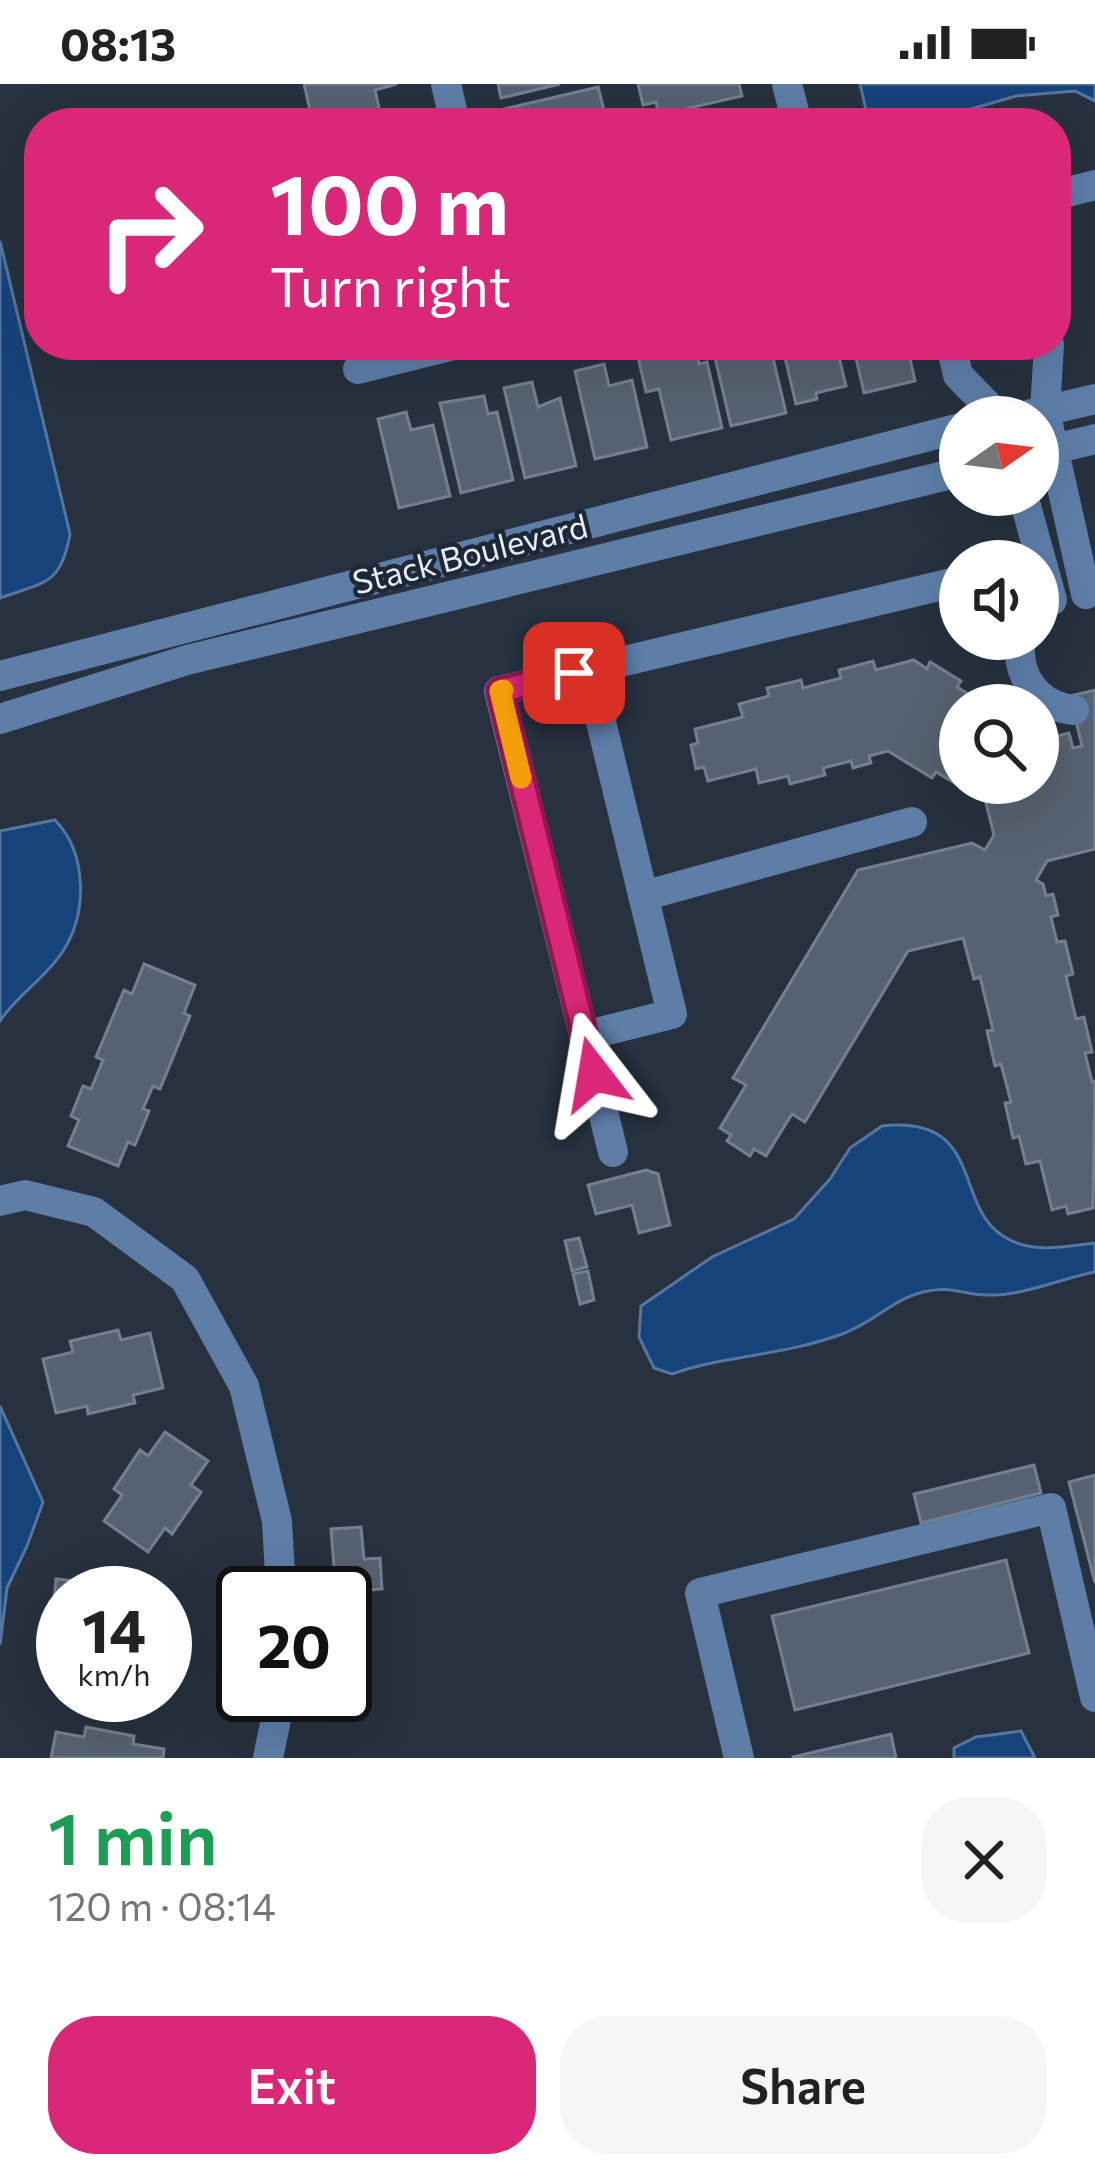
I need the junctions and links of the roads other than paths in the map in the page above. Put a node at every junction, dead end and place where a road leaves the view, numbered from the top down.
1 (394, 360) edge
2 (954, 360) edge
3 (1045, 360) edge
4 (358, 369) dead end
5 (978, 396) edge
6 (1034, 396) edge
7 (1095, 399) edge
8 (1059, 407) edge
9 (939, 433) edge
10 (1095, 440) edge
11 (1059, 448) edge
12 (939, 477) edge
13 (1059, 484) edge
14 (1086, 554) edge
15 (939, 586) edge
16 (1090, 595) edge
17 (1059, 602) edge
18 (1022, 660) edge
19 (611, 664) junction
20 (0, 676) edge
21 (1074, 710) dead end
22 (0, 719) edge
23 (912, 822) dead end
24 (644, 896) junction
25 (584, 1036) junction
26 (613, 1152) dead end
27 (0, 1201) edge
28 (280, 1566) edge
29 (1095, 1697) edge
30 (275, 1722) edge
31 (268, 1758) edge
32 (739, 1758) edge

1 - 4 street
2 - 5 street
3 - 6 street
7 - 8 street
9 - 20 street, Stack Boulevard
10 - 11 street
12 - 22 street, Stack Boulevard
13 - 14 street
14 - 16 street
15 - 19 street
16 - 17 street
18 - 21 street
19 - 24 street
19 - 25 street
23 - 24 street
24 - 25 street
25 - 26 street
27 - 28 street
29 - 32 street
30 - 31 street

